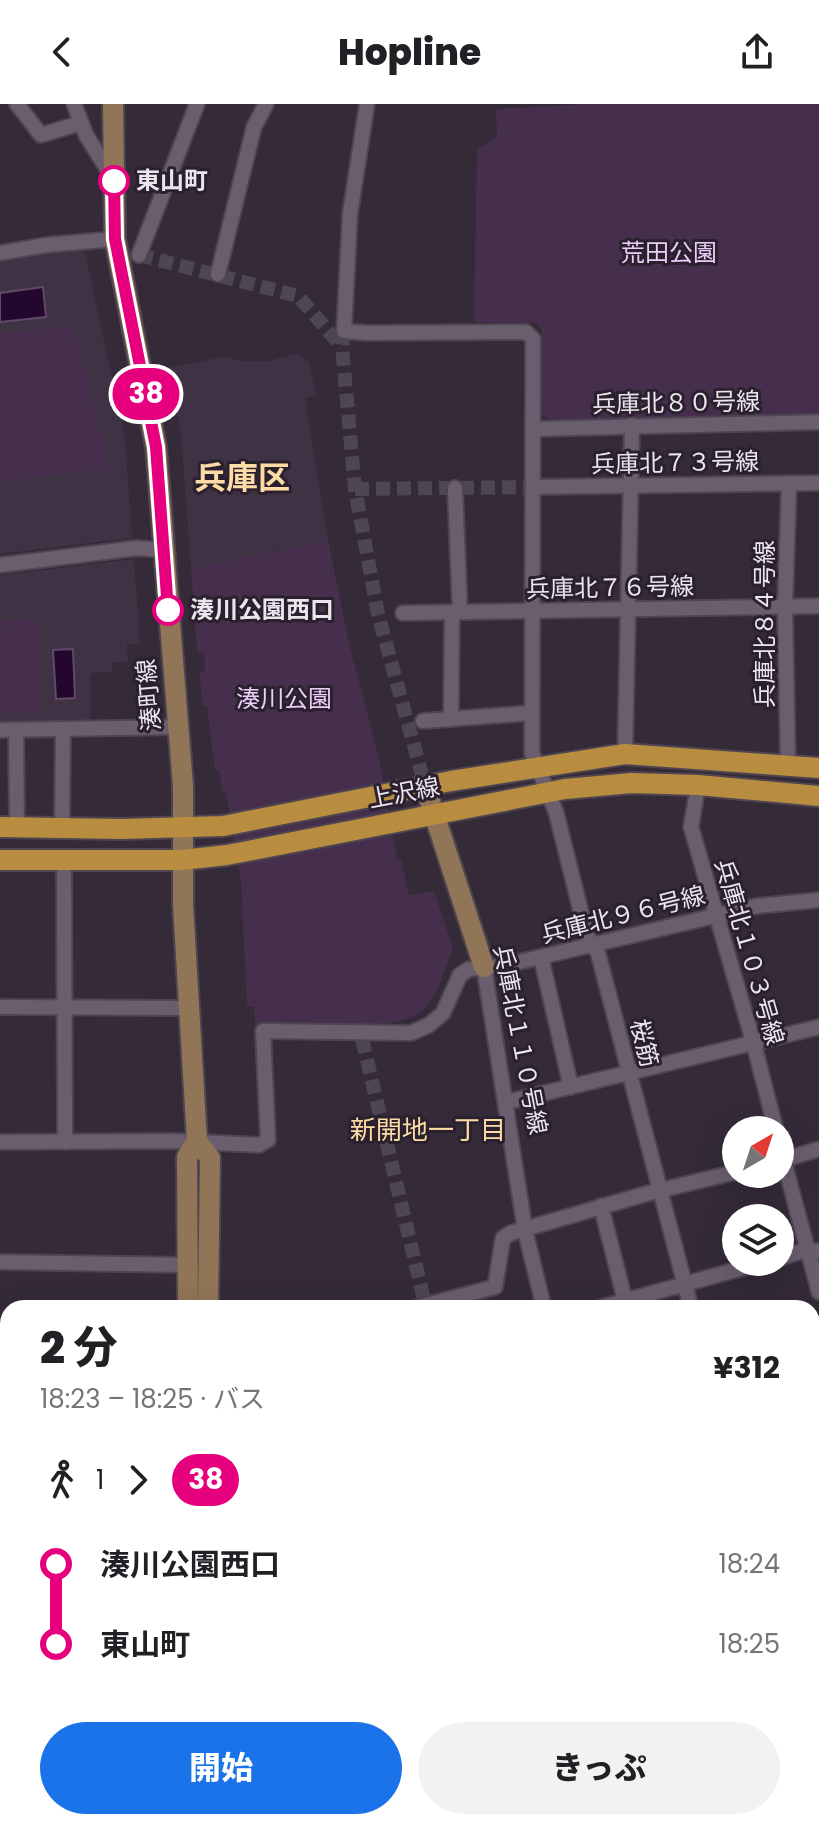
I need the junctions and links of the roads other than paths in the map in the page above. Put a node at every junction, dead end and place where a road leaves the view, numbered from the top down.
1 (17, 104) edge
2 (74, 104) edge
3 (113, 104) edge
4 (197, 104) edge
5 (266, 104) edge
6 (367, 104) edge
7 (81, 123) junction
8 (114, 181) junction
9 (115, 239) junction
10 (0, 253) edge
11 (139, 255) dead end
12 (218, 274) dead end
13 (819, 422) edge
14 (632, 425) junction
15 (534, 429) junction
16 (789, 483) junction
17 (819, 483) edge
18 (630, 486) junction
19 (533, 487) junction
20 (455, 488) dead end
21 (163, 550) junction
22 (0, 565) edge
23 (785, 606) junction
24 (819, 606) edge
25 (627, 610) junction
26 (456, 612) junction
27 (533, 612) junction
28 (403, 613) dead end
29 (531, 713) junction
30 (451, 718) junction
31 (423, 721) dead end
32 (178, 727) junction
33 (63, 729) junction
34 (0, 730) edge
35 (16, 730) junction
36 (625, 754) junction
37 (788, 765) junction
38 (537, 766) junction
39 (819, 768) edge
40 (698, 785) junction
41 (425, 786) junction
42 (547, 792) junction
43 (819, 796) edge
44 (433, 814) junction
45 (8, 827) edge
46 (62, 827) junction
47 (184, 828) junction
48 (0, 860) edge
49 (182, 860) junction
50 (64, 861) junction
51 (819, 900) edge
52 (717, 914) junction
53 (593, 944) junction
54 (541, 957) junction
55 (484, 967) junction
56 (0, 1007) edge
57 (64, 1008) junction
58 (190, 1008) junction
59 (819, 1027) edge
60 (753, 1041) junction
61 (630, 1074) junction
62 (571, 1087) junction
63 (507, 1102) junction
64 (772, 1116) edge
65 (197, 1141) junction
66 (0, 1142) edge
67 (65, 1142) junction
68 (819, 1149) edge
69 (794, 1154) edge
70 (722, 1175) edge
71 (792, 1188) edge
72 (659, 1191) junction
73 (601, 1206) junction
74 (525, 1230) junction
75 (813, 1251) edge
76 (0, 1262) edge
77 (188, 1265) junction
78 (722, 1274) edge
79 (685, 1285) junction
80 (819, 1292) edge
81 (188, 1300) edge
82 (208, 1300) edge
83 (446, 1300) edge
84 (542, 1300) edge
85 (626, 1300) edge
86 (642, 1300) edge
87 (689, 1300) edge

1 - 7 street
2 - 7 street
3 - 8 street, 湊町線
4 - 11 street
5 - 12 street
6 - 15 street, 桜筋
7 - 8 street
8 - 9 street, 湊町線
9 - 10 street
9 - 21 street, 湊町線
13 - 14 street, 兵庫北８０号線
14 - 15 street, 兵庫北８０号線
14 - 18 street
15 - 19 street, 桜筋
16 - 17 street, 兵庫北７３号線
16 - 18 street, 兵庫北７３号線
16 - 23 street, 兵庫北８４号線
18 - 19 street, 兵庫北７３号線
18 - 25 street
19 - 27 street, 桜筋
20 - 26 street
21 - 22 street
21 - 32 street, 湊町線
23 - 24 street, 兵庫北７６号線
23 - 25 street, 兵庫北７６号線
23 - 37 street, 兵庫北８４号線
25 - 27 street, 兵庫北７６号線
25 - 36 street
26 - 27 street, 兵庫北７６号線
26 - 28 street, 兵庫北７６号線
26 - 30 street
27 - 29 street, 桜筋
29 - 30 street
29 - 38 street, 桜筋
30 - 31 street
32 - 33 street
32 - 47 street, 湊町線
33 - 35 street
33 - 46 street
34 - 35 street
35 - 45 street
36 - 37 main road, 上沢線
36 - 38 main road, 上沢線
37 - 39 main road, 上沢線
38 - 41 main road, 上沢線
38 - 42 street, 桜筋
40 - 42 main road, 上沢線
40 - 43 main road, 上沢線
40 - 52 street, 兵庫北１０３号線
41 - 44 street, 兵庫北１１０号線
41 - 47 main road, 上沢線
42 - 44 main road, 上沢線
42 - 53 street, 桜筋
44 - 49 main road, 上沢線
44 - 55 street, 兵庫北１１０号線
45 - 46 main road, 上沢線
46 - 47 main road, 上沢線
47 - 49 street, 湊町線
48 - 50 main road, 上沢線
49 - 50 main road, 上沢線
49 - 58 street, 湊町線
50 - 57 street
51 - 52 street, 兵庫北９６号線
52 - 53 street, 兵庫北９６号線
52 - 60 street, 兵庫北１０３号線
53 - 54 street, 兵庫北９６号線
53 - 61 street, 桜筋
54 - 55 street, 兵庫北９６号線
54 - 62 street
55 - 63 street, 兵庫北１１０号線
55 - 65 street
56 - 57 street
57 - 58 street
57 - 67 street
58 - 65 street, 湊町線
59 - 60 street
60 - 61 street
60 - 64 street, 兵庫北１０３号線
61 - 62 street
61 - 72 street, 桜筋
62 - 63 street
63 - 74 street, 兵庫北１１０号線
65 - 67 street
65 - 77 street, 湊町線
65 - 82 street, 湊町線
66 - 67 street
68 - 69 street
70 - 72 street
71 - 75 street
72 - 73 street
72 - 79 street, 桜筋
73 - 74 street
73 - 85 street
74 - 83 street
74 - 84 street, 兵庫北１１０号線
75 - 80 street
76 - 77 street
77 - 81 street, 湊町線
78 - 79 street
79 - 86 street
79 - 87 street, 桜筋

